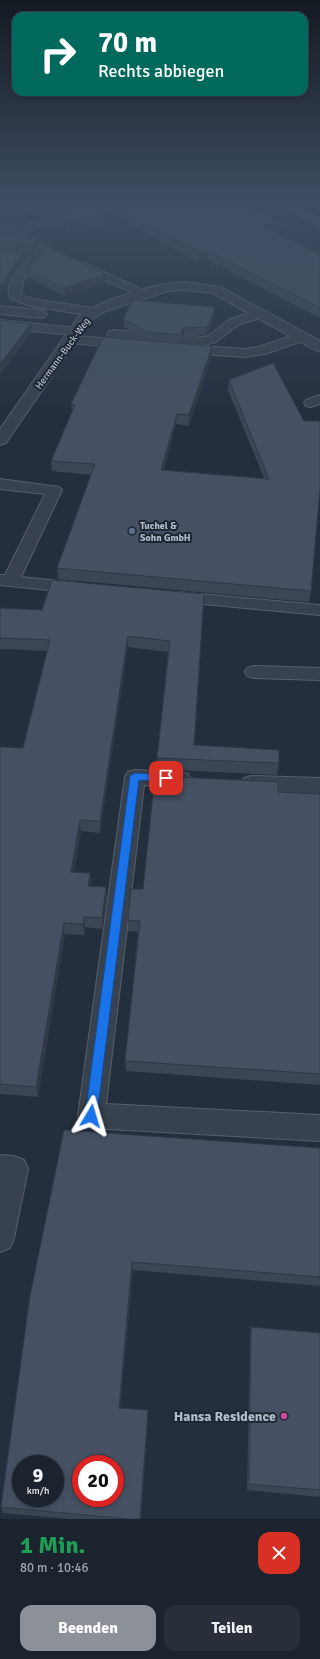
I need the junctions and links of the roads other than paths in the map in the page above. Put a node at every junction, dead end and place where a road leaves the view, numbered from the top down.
1 (25, 273) edge
2 (99, 273) edge
3 (143, 294) junction
4 (0, 310) edge
5 (259, 314) junction
6 (0, 324) edge
7 (80, 326) junction
8 (302, 337) junction
9 (320, 347) edge
10 (0, 440) edge
11 (0, 484) edge
12 (5, 581) edge
13 (90, 589) edge
14 (161, 596) edge
15 (320, 610) edge
16 (254, 672) dead end
17 (320, 674) edge
18 (204, 780) edge
19 (228, 781) edge
20 (320, 786) edge
21 (320, 1128) edge
22 (0, 1168) edge
23 (0, 1238) edge

1 - 7 lane
2 - 3 lane
3 - 5 street, Hermann-Buck-Weg
3 - 7 street, Hermann-Buck-Weg
4 - 7 lane
5 - 7 lane
5 - 8 street
6 - 7 lane
7 - 8 lane
7 - 10 street, Hermann-Buck-Weg
8 - 9 street
11 - 12 lane
12 - 13 lane
14 - 15 lane
16 - 17 lane
18 - 21 lane
19 - 20 lane
22 - 23 lane

